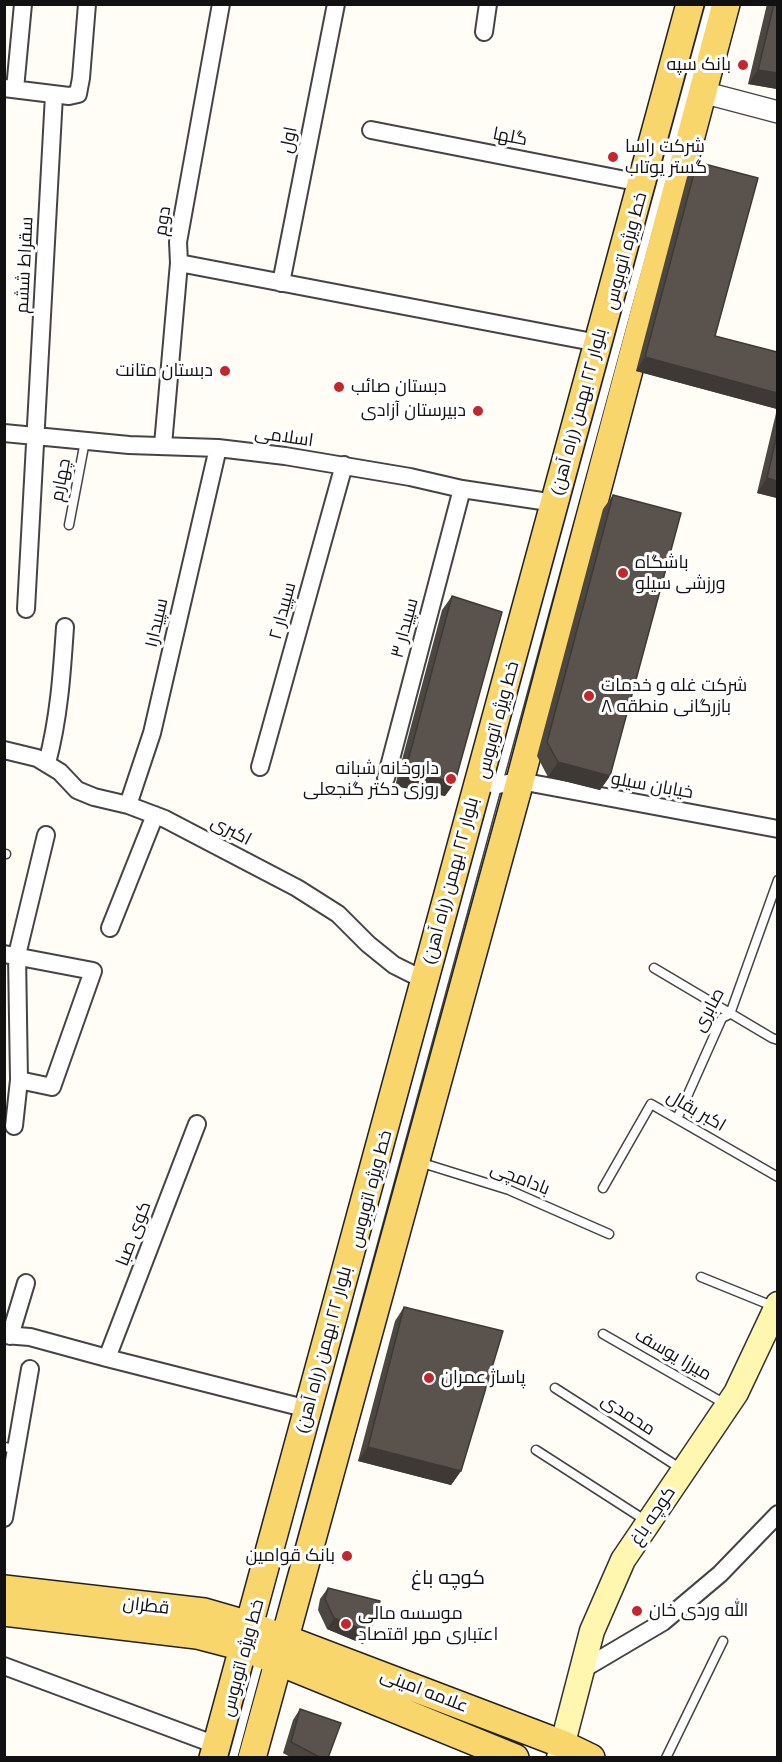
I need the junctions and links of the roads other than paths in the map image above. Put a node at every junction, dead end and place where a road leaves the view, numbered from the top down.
1 (23, 4) edge
2 (87, 4) edge
3 (221, 4) edge
4 (336, 4) edge
5 (488, 4) edge
6 (690, 4) edge
7 (710, 4) edge
8 (726, 4) edge
9 (484, 32) dead end
10 (10, 89) edge
11 (702, 92) junction
12 (54, 95) junction
13 (777, 112) edge
14 (371, 130) dead end
15 (641, 183) junction
16 (179, 263) junction
17 (281, 283) junction
18 (598, 343) junction
19 (4, 433) edge
20 (35, 436) junction
21 (85, 441) junction
22 (163, 445) junction
23 (218, 448) junction
24 (344, 465) junction
25 (462, 489) junction
26 (555, 503) junction
27 (69, 525) dead end
28 (26, 609) dead end
29 (65, 627) dead end
30 (4, 750) edge
31 (47, 763) junction
32 (260, 767) dead end
33 (386, 778) dead end
34 (499, 782) junction
35 (128, 805) junction
36 (155, 815) junction
37 (777, 829) edge
38 (46, 835) dead end
39 (777, 880) edge
40 (110, 928) dead end
41 (11, 954) edge
42 (654, 968) dead end
43 (424, 980) junction
44 (730, 1014) junction
45 (777, 1040) edge
46 (19, 1080) junction
47 (677, 1119) junction
48 (197, 1124) dead end
49 (14, 1126) dead end
50 (416, 1161) junction
51 (777, 1177) edge
52 (603, 1188) dead end
53 (609, 1234) dead end
54 (700, 1277) dead end
55 (26, 1283) dead end
56 (777, 1306) edge
57 (603, 1334) dead end
58 (7, 1335) edge
59 (107, 1358) junction
60 (30, 1370) dead end
61 (555, 1388) dead end
62 (727, 1406) junction
63 (308, 1409) junction
64 (10, 1448) edge
65 (536, 1450) dead end
66 (684, 1470) junction
67 (777, 1514) edge
68 (4, 1518) edge
69 (648, 1522) junction
70 (4, 1589) edge
71 (4, 1612) edge
72 (723, 1641) dead end
73 (264, 1643) junction
74 (4, 1666) edge
75 (580, 1671) junction
76 (560, 1751) edge
77 (221, 1754) edge
78 (252, 1758) edge
79 (515, 1758) edge
80 (591, 1758) edge
81 (666, 1758) edge

1 - 10 street
2 - 12 street
3 - 16 street, دوم
4 - 17 street, اول
5 - 9 street
6 - 15 main road, بلوار ۲۲ بهمن (راه آهن)
7 - 34 lane, خط ویژه اتوبوس
8 - 11 main road, بلوار ۲۲ بهمن (راه آهن)
10 - 12 street
11 - 13 street
11 - 34 main road, بلوار ۲۲ بهمن (راه آهن)
12 - 20 street, سقراط ششم
14 - 15 street, گلها
15 - 18 main road, بلوار ۲۲ بهمن (راه آهن)
16 - 17 street
16 - 22 street, دوم
17 - 18 street
18 - 26 main road, بلوار ۲۲ بهمن (راه آهن)
19 - 20 street, اسلامی
20 - 21 street, اسلامی
20 - 28 street, سقراط ششم
21 - 22 street, اسلامی
21 - 27 lane, چهارم
22 - 23 street, اسلامی
23 - 24 street, اسلامی
23 - 35 street, سپیدار۱
24 - 25 street, اسلامی
24 - 32 street, سپیدار ۲
25 - 26 street, اسلامی
25 - 33 street, سپیدار ۳
26 - 34 main road, بلوار ۲۲ بهمن (راه آهن)
29 - 31 street
30 - 31 street, اکبری
31 - 35 street, اکبری
34 - 37 street, خیابان سیلو
34 - 43 main road, بلوار ۲۲ بهمن (راه آهن)
34 - 50 main road, بلوار ۲۲ بهمن (راه آهن)
34 - 73 lane, خط ویژه اتوبوس
35 - 36 street, اکبری
36 - 40 street
36 - 43 street, اکبری
38 - 41 street
39 - 44 lane, صابری
41 - 46 street
41 - 46 street
42 - 44 lane
43 - 63 main road, بلوار ۲۲ بهمن (راه آهن)
44 - 45 lane
44 - 47 lane, صابری
46 - 49 street
47 - 51 lane, اکبر بقال
47 - 52 lane, اکبر بقال
48 - 59 street, کوی صبا
50 - 53 lane, بادامچی
50 - 73 main road, بلوار ۲۲ بهمن (راه آهن)
54 - 56 lane
55 - 58 street
56 - 62 main road, کوچه باغ
57 - 62 lane, میرزا یوسف
58 - 59 street
59 - 63 street
60 - 64 street
61 - 66 lane, محمدی
62 - 66 main road, کوچه باغ
63 - 73 main road, بلوار ۲۲ بهمن (راه آهن)
64 - 68 street
65 - 69 lane
66 - 69 main road, کوچه باغ
67 - 75 street
69 - 75 main road, کوچه باغ
70 - 73 main road, قطران
71 - 73 main road, قطران
72 - 81 lane
73 - 76 main road, علامه امینی
73 - 77 main road, بلوار ۲۲ بهمن (راه آهن)
73 - 78 main road, بلوار ۲۲ بهمن (راه آهن)
73 - 79 main road, علامه امینی
74 - 77 street
75 - 76 main road, کوچه باغ
76 - 80 main road, علامه امینی

